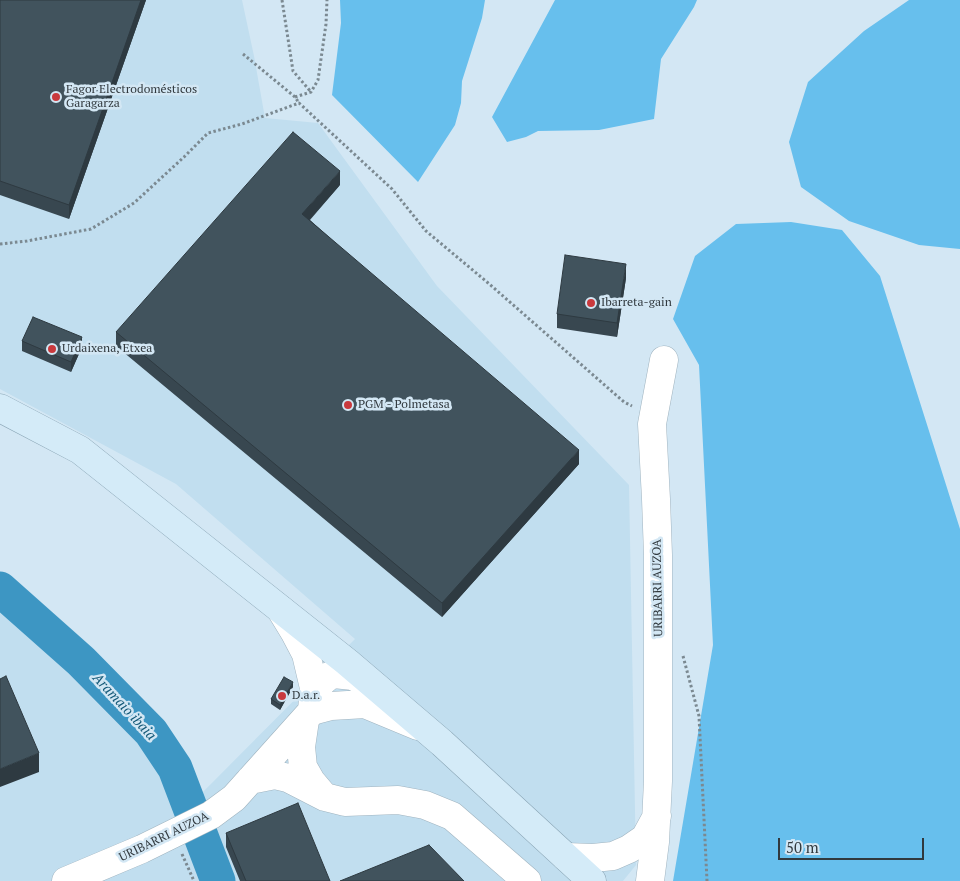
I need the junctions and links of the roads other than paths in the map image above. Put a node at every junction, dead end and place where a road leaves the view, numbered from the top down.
1 (664, 360) dead end
2 (0, 408) edge
3 (279, 608) junction
4 (330, 648) junction
5 (337, 675) junction
6 (380, 690) junction
7 (314, 707) junction
8 (426, 730) junction
9 (280, 748) junction
10 (303, 767) junction
11 (250, 780) junction
12 (324, 797) junction
13 (657, 816) junction
14 (566, 857) junction
15 (66, 881) edge
16 (527, 881) edge
17 (592, 881) edge
18 (650, 881) edge

1 - 13 street, URIBARRI AUZOA
2 - 3 main road
3 - 4 main road
3 - 7 street
4 - 5 street
4 - 6 main road
5 - 6 street
5 - 7 street, URIBARRI AUZOA
6 - 8 main road
7 - 8 street
7 - 9 street, URIBARRI AUZOA
7 - 10 street
8 - 14 main road
9 - 10 street
9 - 11 street, URIBARRI AUZOA
10 - 12 street
11 - 12 street
11 - 15 street, URIBARRI AUZOA
12 - 16 street
13 - 14 street
13 - 18 street, URIBARRI AUZOA
14 - 17 main road

